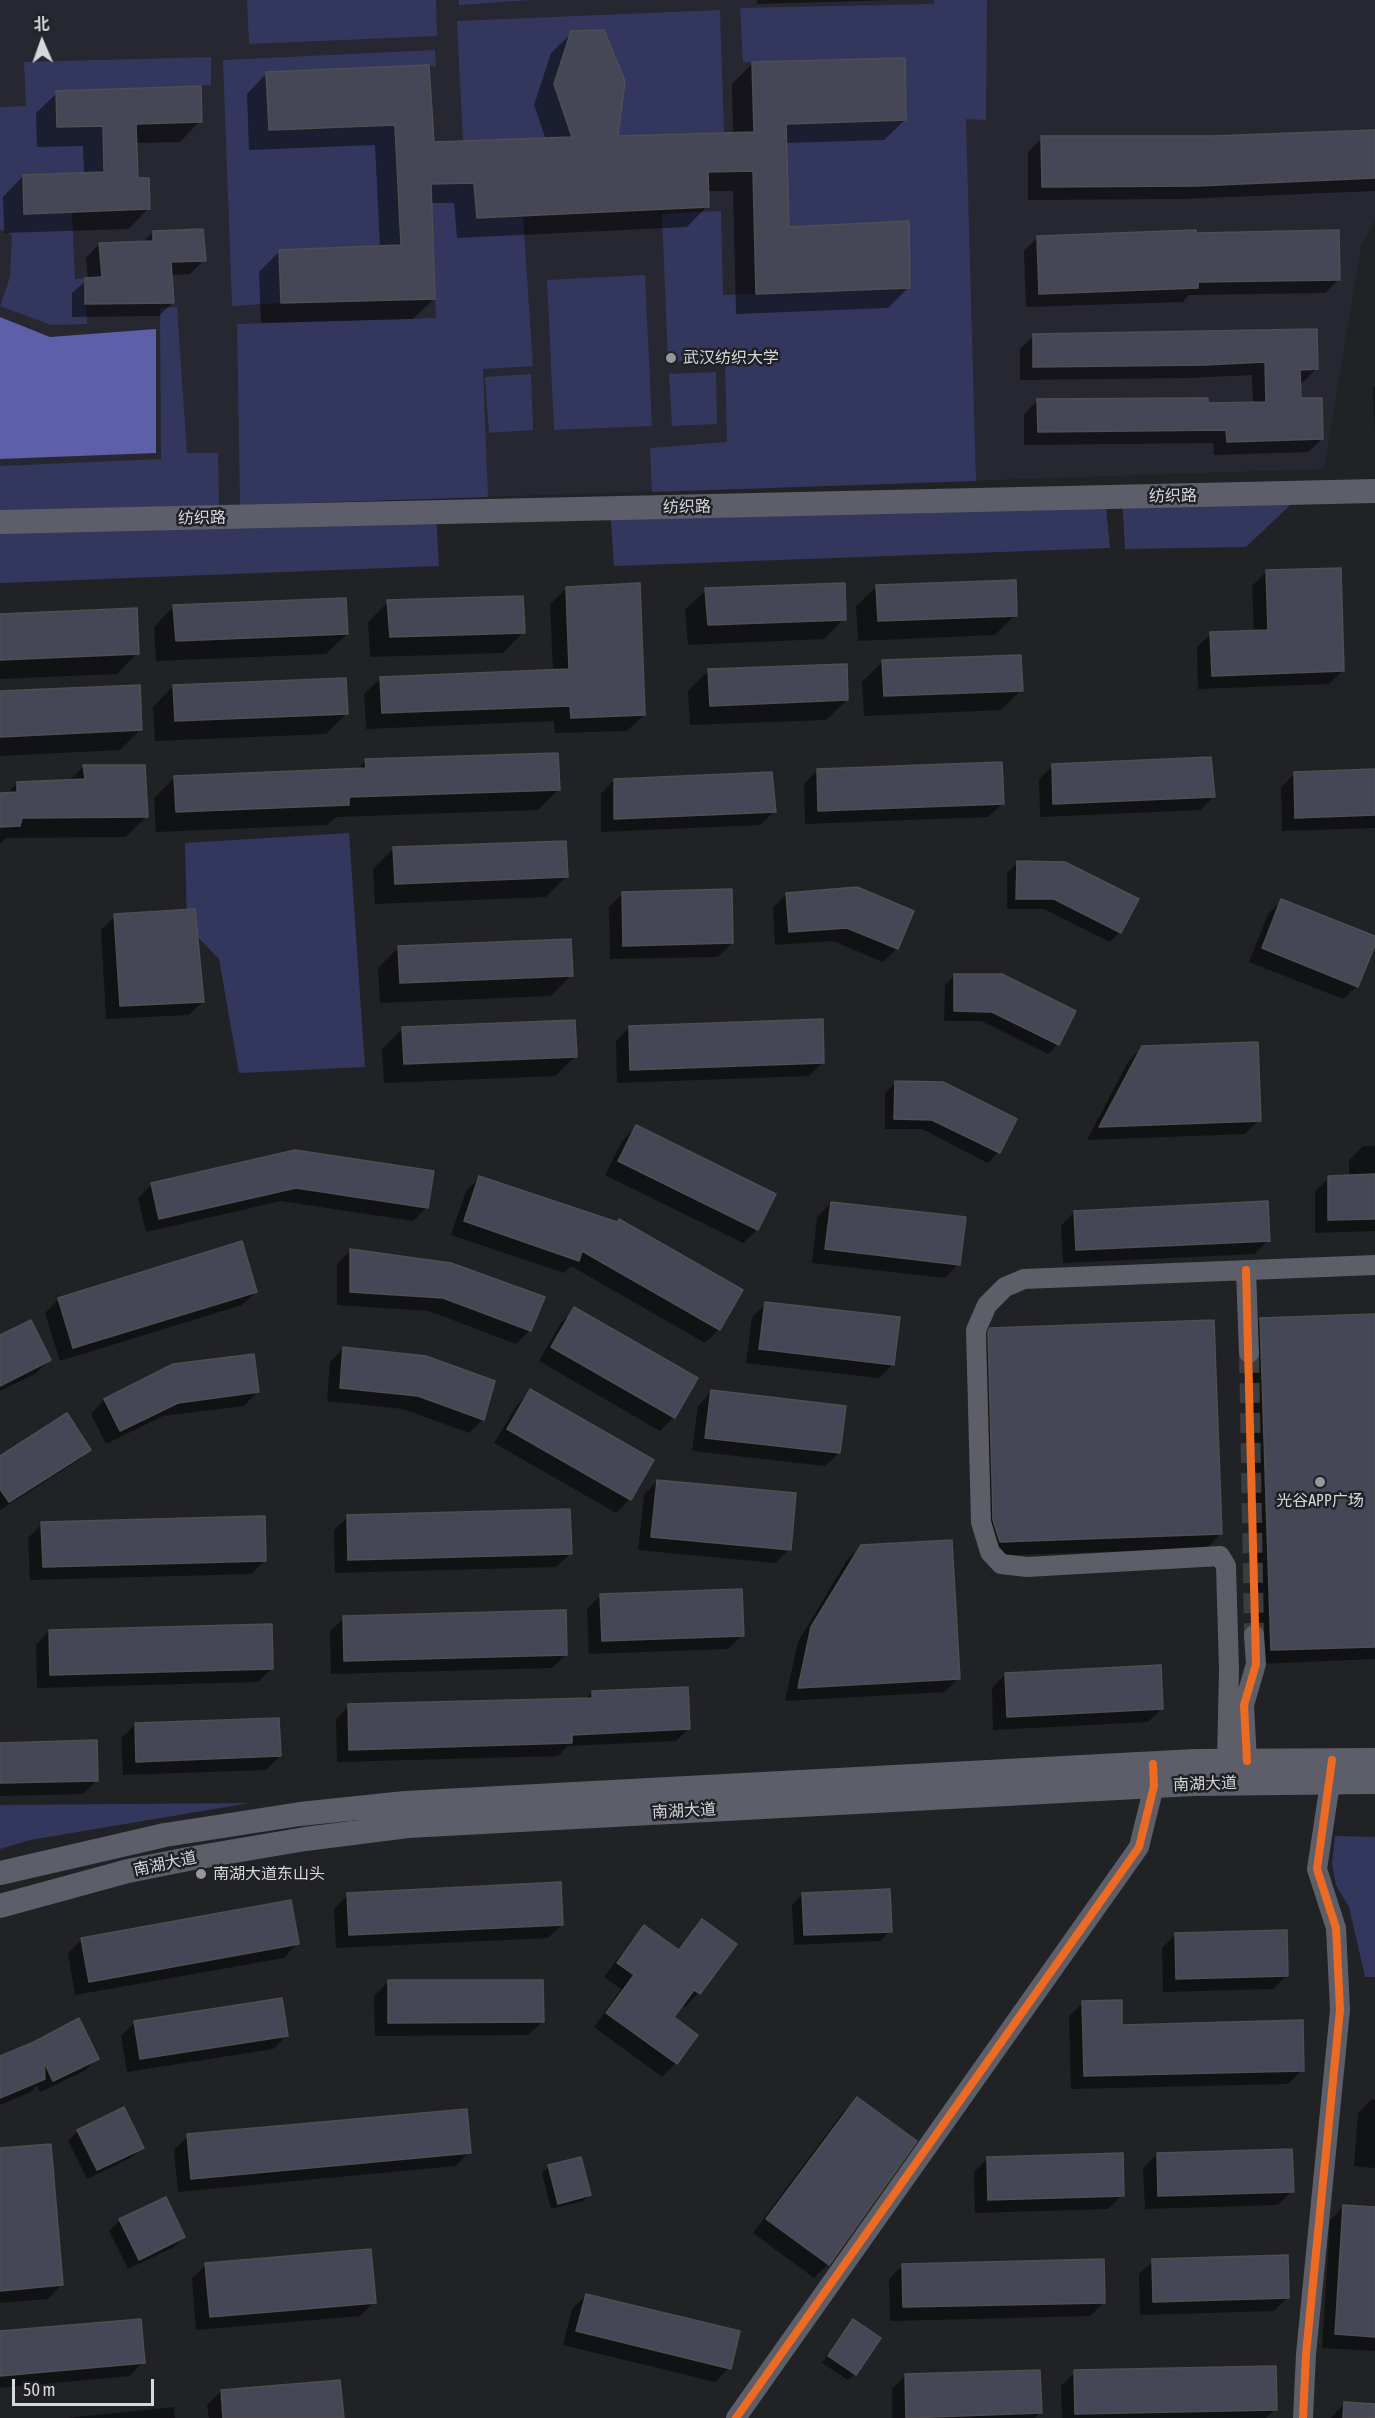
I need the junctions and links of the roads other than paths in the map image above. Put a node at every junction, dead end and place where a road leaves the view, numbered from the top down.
1 (1375, 491) edge
2 (0, 522) edge
3 (1375, 1266) edge
4 (1246, 1270) junction
5 (1249, 1353) tunnel mouth
6 (1254, 1635) tunnel mouth
7 (1375, 1760) edge
8 (1237, 1761) junction
9 (1331, 1771) junction
10 (1154, 1775) junction
11 (1375, 1782) edge
12 (0, 1873) edge
13 (0, 1906) edge
14 (736, 2418) edge
15 (1303, 2418) edge

1 - 2 main road, 纺织路
3 - 4 street
4 - 5 street
4 - 8 street
6 - 8 street
7 - 9 main road, 南湖大道
8 - 9 main road, 南湖大道
8 - 10 main road, 南湖大道
9 - 10 main road, 南湖大道
9 - 11 main road, 南湖大道
9 - 15 street
10 - 12 main road, 南湖大道
10 - 13 main road, 南湖大道
10 - 14 street

